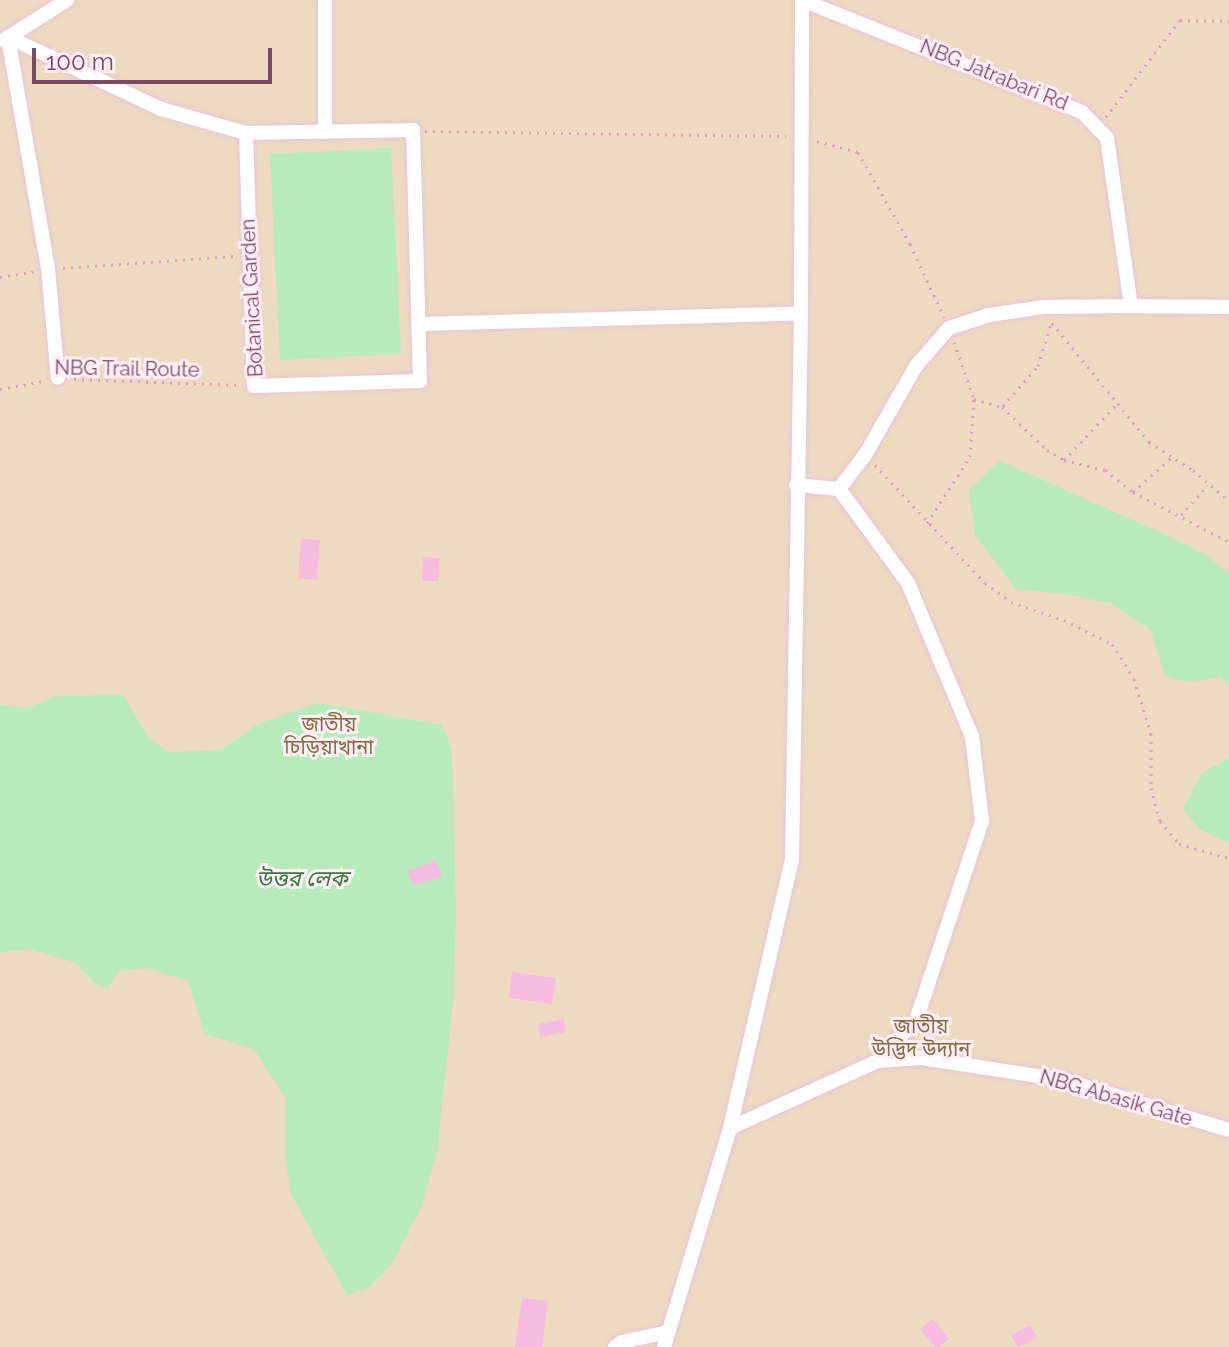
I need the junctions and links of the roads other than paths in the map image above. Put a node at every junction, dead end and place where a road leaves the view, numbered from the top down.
1 (67, 0) edge
2 (325, 0) edge
3 (802, 0) edge
4 (4, 40) edge
5 (325, 132) junction
6 (246, 133) junction
7 (1131, 306) junction
8 (1229, 307) edge
9 (801, 313) junction
10 (419, 324) junction
11 (58, 378) road end
12 (796, 485) junction
13 (839, 489) junction
14 (878, 1061) junction
15 (730, 1128) junction
16 (1229, 1130) edge
17 (668, 1332) junction
18 (615, 1347) edge
19 (664, 1347) edge

1 - 4 street
2 - 5 street
3 - 7 street, NBG Jatrabari Rd
3 - 9 street
4 - 6 street
4 - 11 street
5 - 6 street
5 - 10 street, Botanical Garden
6 - 10 street, Botanical Garden
7 - 8 street
7 - 13 street
9 - 10 street
9 - 12 street
12 - 13 street
12 - 15 street
13 - 14 street
14 - 15 street, NBG Abasik Gate
14 - 16 street, NBG Abasik Gate
15 - 17 street
17 - 18 street
17 - 19 street

